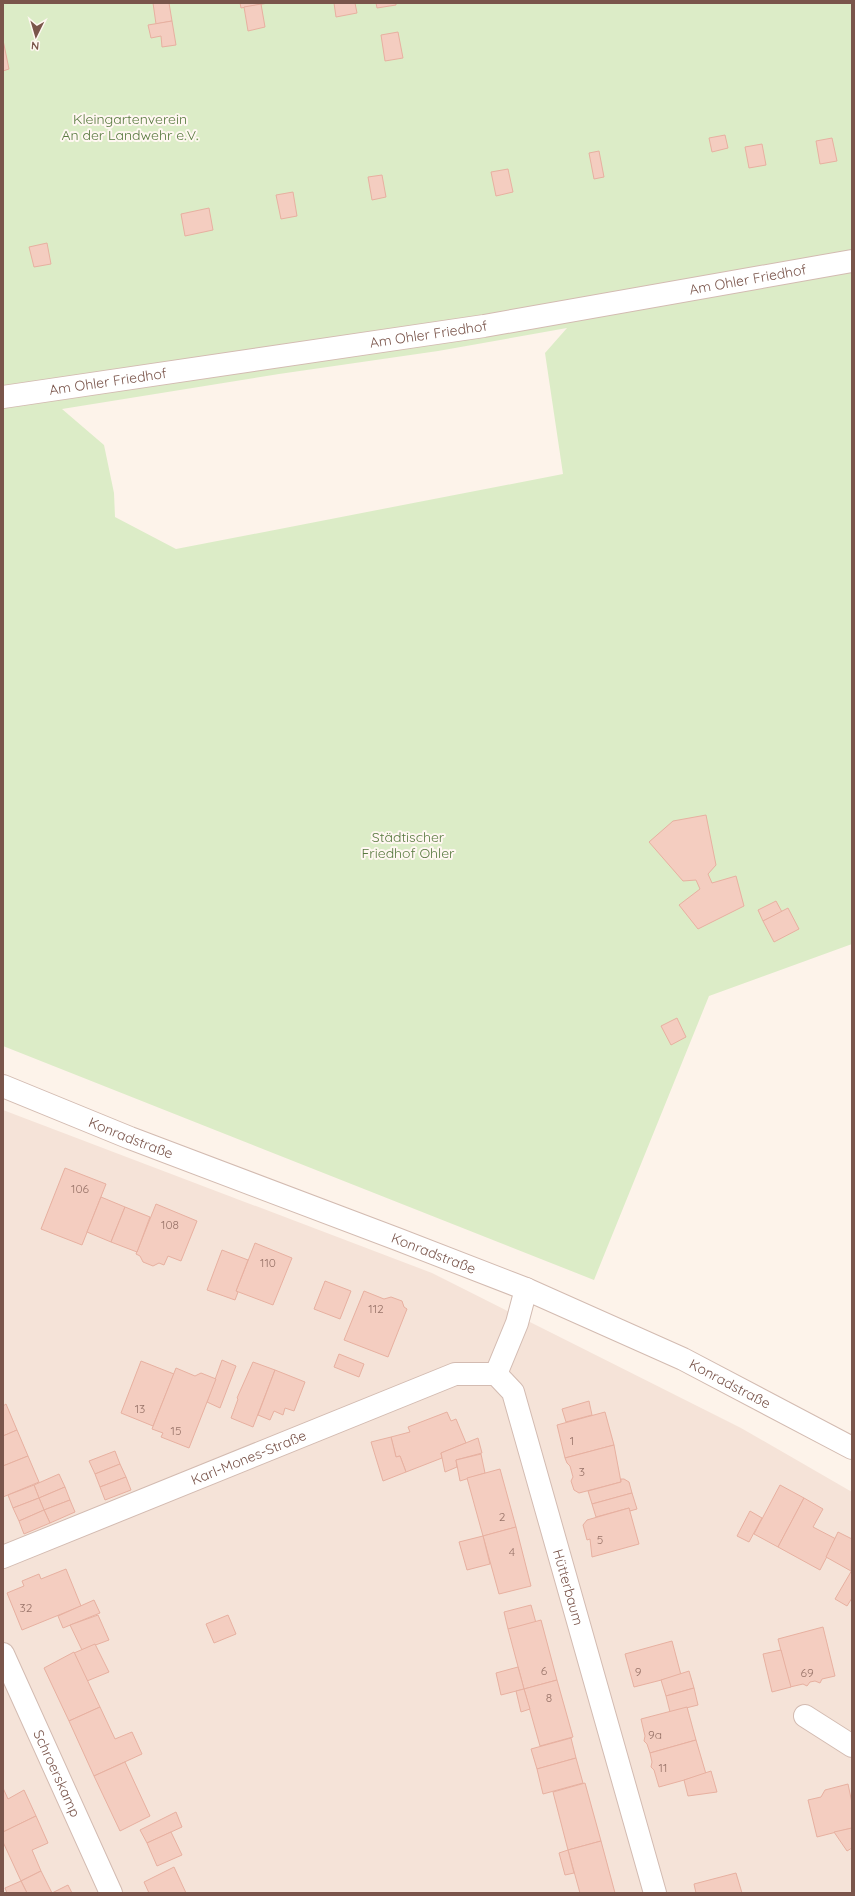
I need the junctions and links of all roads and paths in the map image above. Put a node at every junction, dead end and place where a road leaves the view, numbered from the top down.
1 (852, 261) edge
2 (3, 397) edge
3 (3, 1086) edge
4 (526, 1289) junction
5 (496, 1374) junction
6 (852, 1448) edge
7 (3, 1557) edge
8 (3, 1654) edge
9 (805, 1716) dead end
10 (852, 1746) edge
11 (111, 1893) edge
12 (656, 1893) edge

1 - 2 street, Am Ohler Friedhof
3 - 4 street, Konradstraße
4 - 5 street
4 - 6 street, Konradstraße
5 - 7 street, Karl-Mones-Straße
5 - 12 street, Hütterbaum
8 - 11 street, Schroerskamp
9 - 10 street

